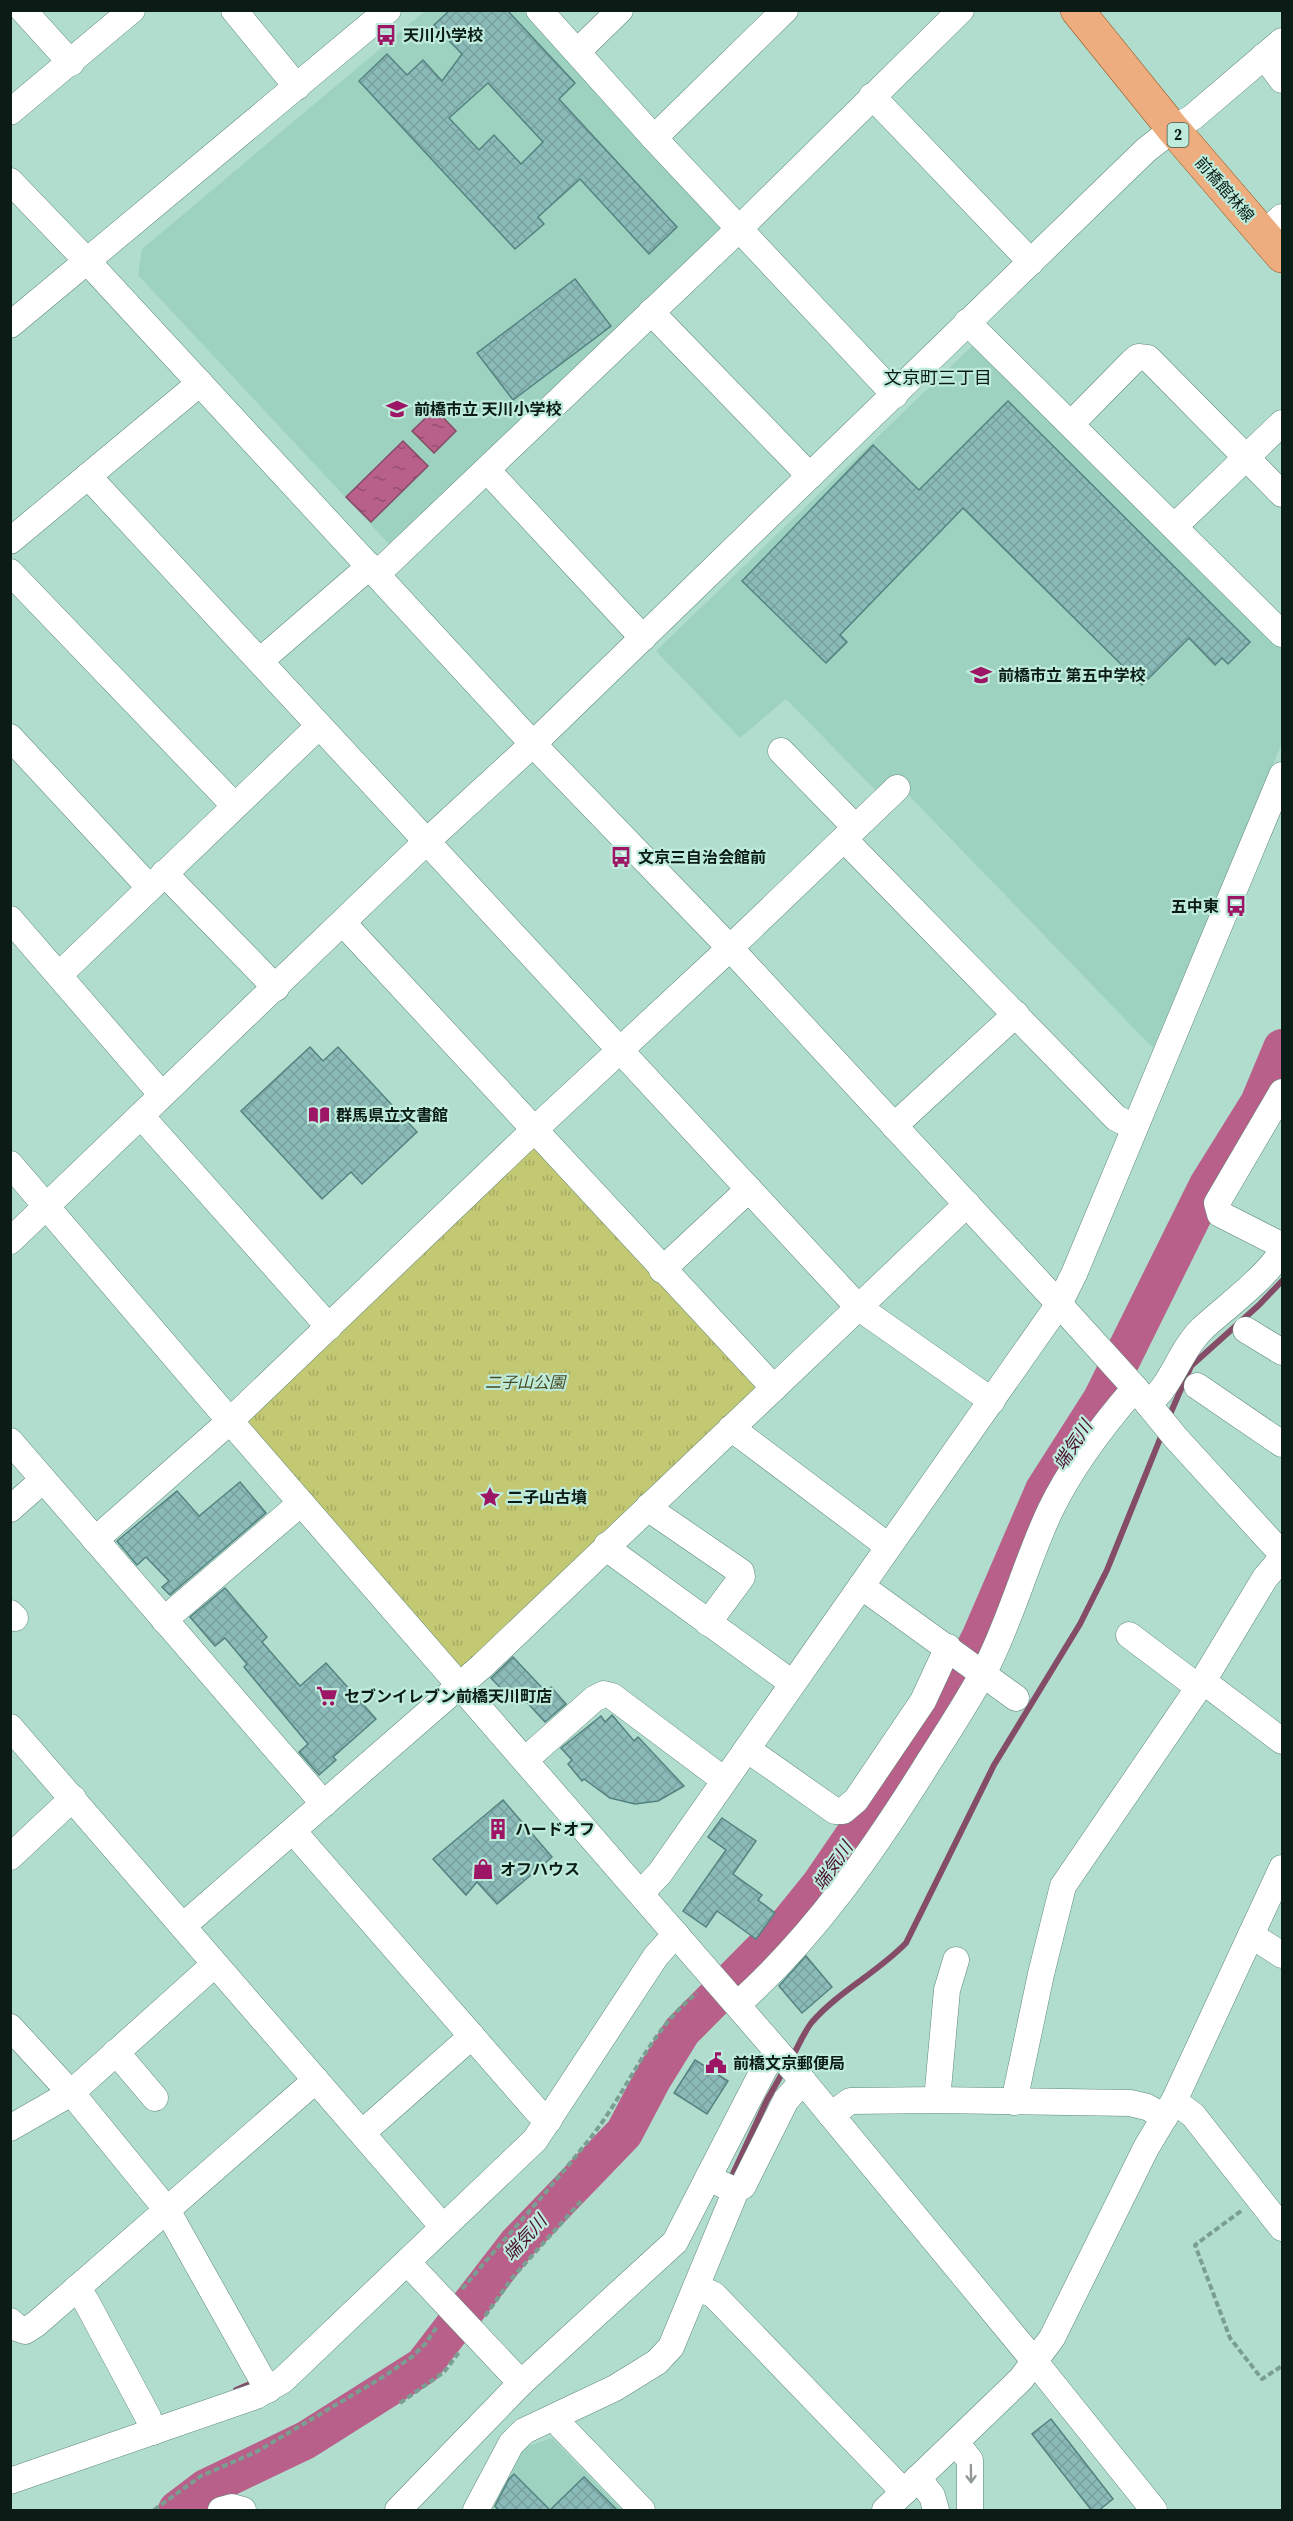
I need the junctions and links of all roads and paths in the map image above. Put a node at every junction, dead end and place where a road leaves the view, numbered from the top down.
1 (23, 10) edge
2 (132, 10) edge
3 (234, 10) edge
4 (388, 10) edge
5 (539, 10) edge
6 (620, 10) edge
7 (785, 10) edge
8 (962, 10) edge
9 (1077, 10) edge
10 (1273, 48) edge
11 (577, 52) junction
12 (71, 63) junction
13 (1282, 80) edge
14 (297, 87) junction
15 (872, 96) junction
16 (10, 112) edge
17 (1173, 129) junction
18 (654, 138) junction
19 (10, 181) edge
20 (740, 228) junction
21 (1276, 235) edge
22 (87, 261) junction
23 (1030, 262) junction
24 (651, 312) junction
25 (967, 322) junction
26 (10, 325) edge
27 (200, 383) junction
28 (895, 395) junction
29 (1282, 423) edge
30 (1071, 424) junction
31 (1247, 457) junction
32 (487, 470) junction
33 (88, 476) junction
34 (810, 476) junction
35 (1282, 494) edge
36 (1174, 527) junction
37 (10, 542) edge
38 (373, 570) junction
39 (10, 572) edge
40 (1282, 634) edge
41 (643, 638) junction
42 (260, 661) junction
43 (319, 726) junction
44 (10, 736) edge
45 (533, 744) junction
46 (782, 751) dead end
47 (897, 788) dead end
48 (1280, 790) edge
49 (234, 805) junction
50 (850, 833) junction
51 (426, 842) junction
52 (156, 880) junction
53 (10, 919) edge
54 (343, 923) junction
55 (730, 948) junction
56 (59, 975) junction
57 (276, 988) junction
58 (1016, 1014) junction
59 (619, 1049) junction
60 (1282, 1092) edge
61 (162, 1095) junction
62 (141, 1116) junction
63 (894, 1126) junction
64 (1134, 1127) junction
65 (534, 1130) junction
66 (10, 1164) edge
67 (749, 1189) junction
68 (967, 1204) junction
69 (47, 1206) junction
70 (10, 1241) edge
71 (662, 1269) junction
72 (1059, 1304) junction
73 (858, 1307) junction
74 (329, 1327) junction
75 (1246, 1330) dead end
76 (1282, 1352) edge
77 (1197, 1386) dead end
78 (774, 1389) junction
79 (1142, 1396) junction
80 (992, 1401) junction
81 (230, 1421) junction
82 (731, 1428) junction
83 (10, 1442) edge
84 (1282, 1444) edge
85 (43, 1480) junction
86 (301, 1503) junction
87 (649, 1506) junction
88 (10, 1509) edge
89 (95, 1540) junction
90 (608, 1545) junction
91 (888, 1546) junction
92 (1282, 1556) edge
93 (861, 1586) junction
94 (164, 1620) junction
95 (708, 1623) junction
96 (1129, 1635) dead end
97 (948, 1647) junction
98 (983, 1673) junction
99 (792, 1683) junction
100 (1201, 1684) junction
101 (460, 1685) junction
102 (1016, 1698) dead end
103 (10, 1727) edge
104 (1282, 1741) edge
105 (747, 1749) junction
106 (525, 1760) junction
107 (724, 1780) junction
108 (73, 1798) junction
109 (324, 1804) junction
110 (293, 1831) junction
111 (10, 1857) edge
112 (1282, 1868) edge
113 (642, 1893) junction
114 (183, 1926) junction
115 (676, 1934) junction
116 (1251, 1935) junction
117 (1282, 1955) edge
118 (956, 1960) dead end
119 (215, 1964) junction
120 (738, 2004) junction
121 (10, 2027) edge
122 (472, 2036) junction
123 (116, 2052) junction
124 (778, 2053) junction
125 (316, 2080) junction
126 (803, 2081) junction
127 (71, 2093) junction
128 (155, 2098) dead end
129 (937, 2100) junction
130 (1014, 2102) junction
131 (1170, 2109) junction
132 (831, 2115) junction
133 (549, 2120) junction
134 (10, 2128) edge
135 (362, 2133) junction
136 (708, 2178) junction
137 (733, 2191) junction
138 (1259, 2198) junction
139 (582, 2200) dead end
140 (167, 2210) junction
141 (443, 2227) junction
142 (1282, 2228) edge
143 (407, 2262) junction
144 (696, 2287) junction
145 (77, 2288) junction
146 (10, 2321) edge
147 (472, 2331) junction
148 (1036, 2363) junction
149 (1282, 2366) edge
150 (521, 2384) junction
151 (268, 2391) junction
152 (400, 2403) dead end
153 (557, 2416) junction
154 (153, 2432) junction
155 (957, 2443) junction
156 (12, 2475) edge
157 (911, 2485) junction
158 (221, 2511) edge
159 (243, 2511) edge
160 (398, 2511) edge
161 (476, 2511) edge
162 (642, 2511) edge
163 (885, 2511) edge
164 (936, 2511) edge
165 (969, 2511) edge
166 (1154, 2511) edge

1 - 12 street
2 - 12 street
3 - 14 street
4 - 14 street
5 - 11 street
6 - 11 street
7 - 18 street
8 - 15 street
9 - 17 main road, 前橋館林線 / 2
10 - 13 street
10 - 17 street
11 - 18 street
12 - 16 street
14 - 22 street
15 - 20 street
15 - 23 street
17 - 21 main road, 前橋館林線 / 2
17 - 23 street
18 - 20 street
19 - 22 street
20 - 24 street
20 - 28 street
22 - 26 street
22 - 27 street
23 - 25 street
24 - 32 street
24 - 34 street
25 - 28 street
25 - 30 street
27 - 33 street
27 - 38 street
28 - 34 street
29 - 31 street
30 - 31 street
30 - 36 street
31 - 35 street
31 - 36 street
32 - 38 street
32 - 41 street
33 - 37 street
33 - 42 street
34 - 41 street
36 - 40 street
38 - 42 street
38 - 45 street
39 - 49 street
41 - 45 street
42 - 43 street
43 - 49 street
43 - 51 street
44 - 52 street
45 - 51 street
45 - 55 street
46 - 50 street
47 - 50 street
48 - 64 street
49 - 52 street
50 - 55 street
50 - 58 street
51 - 54 street
51 - 59 street
52 - 56 street
52 - 57 street
53 - 56 street
54 - 57 street
54 - 65 street
55 - 59 street
55 - 63 street
56 - 61 street
57 - 61 street
58 - 63 street
58 - 64 street
59 - 65 street
59 - 67 street
60 - 79 street
61 - 62 street
62 - 69 street
62 - 74 street
63 - 68 street
64 - 72 street
65 - 71 street
65 - 74 street
66 - 69 street
67 - 71 street
67 - 73 street
68 - 72 street
68 - 73 street
69 - 70 street
69 - 81 street
71 - 78 street
72 - 79 street
72 - 80 street
73 - 78 street
73 - 80 street
74 - 81 street
75 - 76 street
77 - 84 street
78 - 82 street
79 - 92 street
79 - 98 street
80 - 91 street
81 - 86 street
81 - 89 street
82 - 87 street
82 - 91 street
83 - 85 street
85 - 88 street
85 - 89 street
86 - 94 street
86 - 101 street
87 - 90 street
87 - 95 street
89 - 94 street
90 - 95 street
90 - 101 street
91 - 93 street
92 - 100 street
93 - 97 street
93 - 99 street
94 - 109 street
95 - 99 street
96 - 100 street
97 - 98 street
97 - 105 street
98 - 102 street
98 - 120 street
99 - 105 street
100 - 104 street
100 - 130 street
101 - 106 street
101 - 109 street
103 - 108 street
105 - 107 street
106 - 107 street
106 - 113 street
107 - 113 street
108 - 111 street
108 - 114 street
109 - 110 street
110 - 114 street
110 - 122 street
112 - 116 street
113 - 115 street
114 - 119 street
115 - 120 street
115 - 133 street
116 - 117 street
116 - 131 street
118 - 129 street
119 - 123 street
119 - 125 street
120 - 124 street
121 - 127 street
122 - 133 street
122 - 135 street
123 - 127 street
123 - 128 street
124 - 126 street
124 - 136 street
125 - 135 street
125 - 140 street
126 - 132 street
126 - 137 street
127 - 134 street
127 - 140 street
129 - 130 street
129 - 132 street
130 - 131 street
131 - 138 street
131 - 148 street
132 - 148 street
133 - 141 street
135 - 141 street
136 - 137 street
136 - 150 street
137 - 144 street
138 - 142 street
138 - 149 path
139 - 147 path
140 - 145 street
140 - 151 street
141 - 143 street
143 - 147 street
143 - 151 street
144 - 153 street
144 - 157 street
145 - 146 street
145 - 154 street
147 - 150 street
147 - 152 path
148 - 155 street
148 - 166 street
150 - 160 street
151 - 154 street
153 - 161 street
153 - 162 street
154 - 156 street
155 - 157 street
155 -> 165 street
157 - 163 street
157 - 164 street
158 - 159 street

